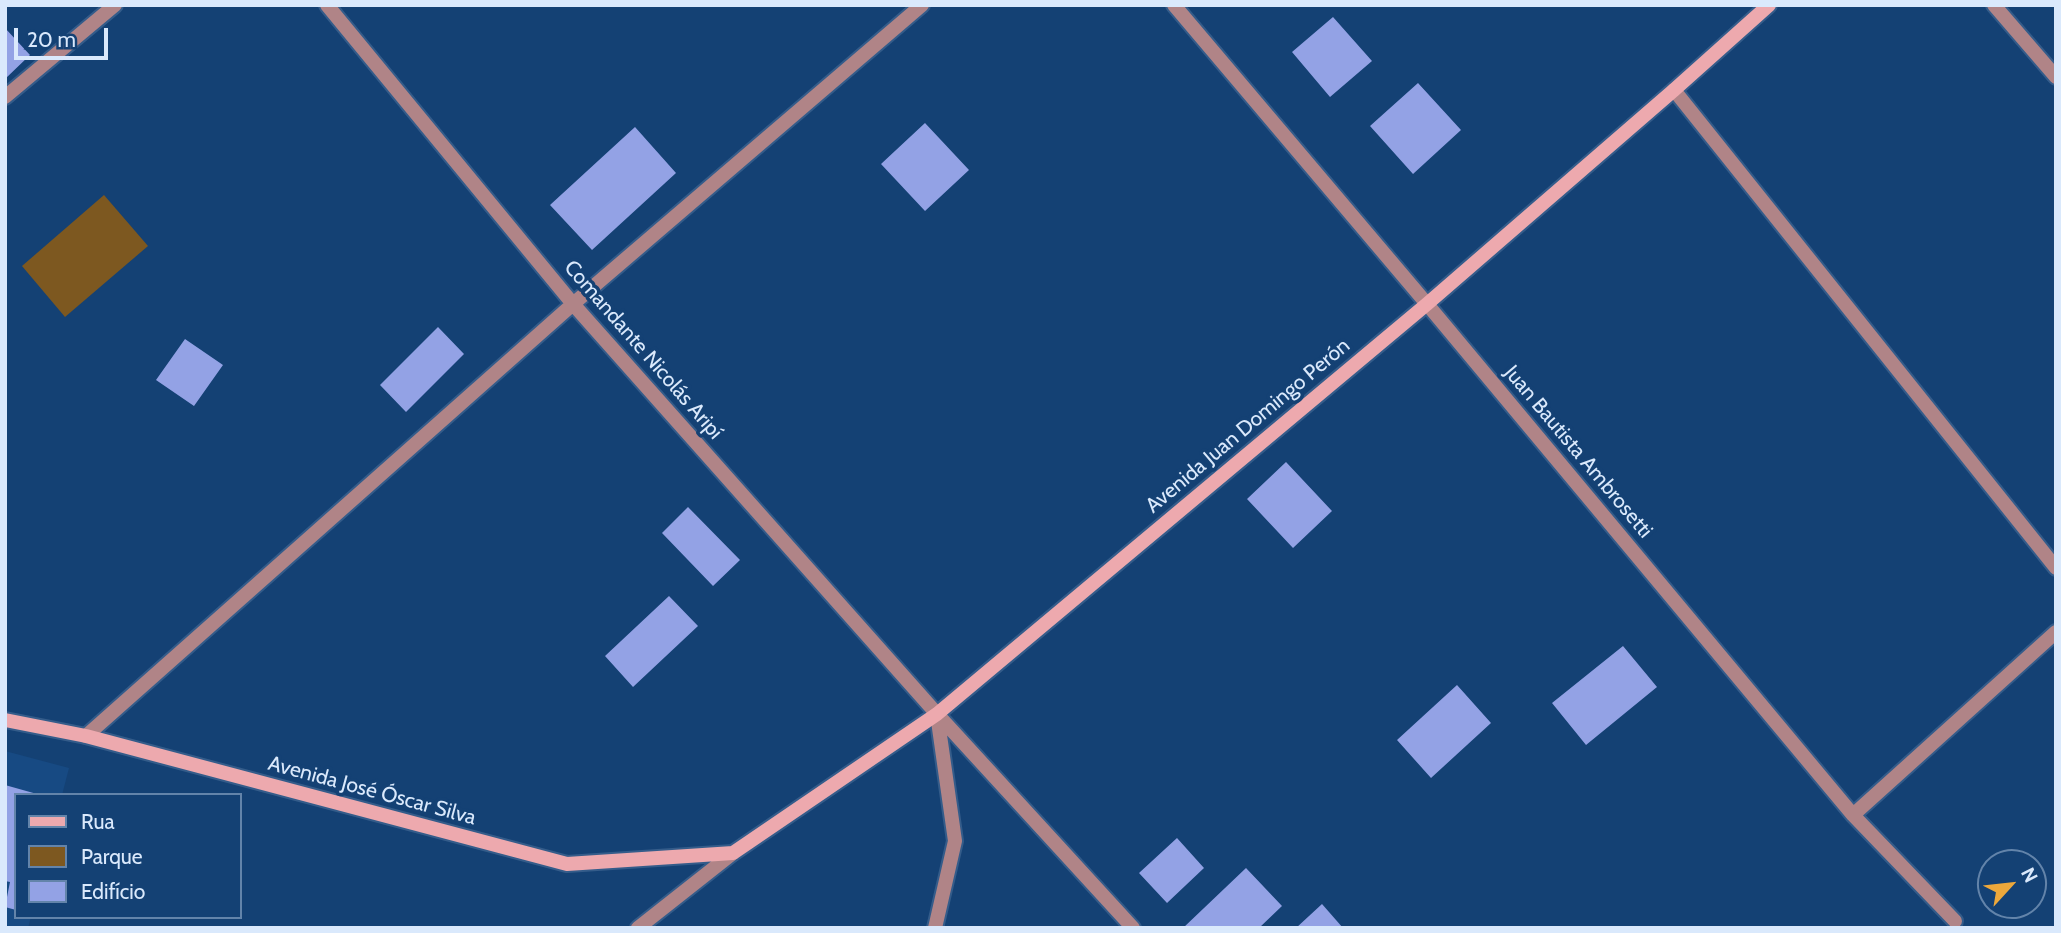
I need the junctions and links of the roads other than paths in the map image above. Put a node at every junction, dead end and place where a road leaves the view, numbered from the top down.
1 (115, 5) edge
2 (327, 5) edge
3 (922, 5) edge
4 (1174, 5) edge
5 (1769, 5) edge
6 (1994, 5) edge
7 (2056, 77) edge
8 (1674, 90) junction
9 (5, 97) edge
10 (573, 304) junction
11 (1427, 304) junction
12 (2056, 568) edge
13 (2056, 632) edge
14 (937, 713) junction
15 (5, 719) edge
16 (86, 736) junction
17 (1853, 815) junction
18 (733, 853) junction
19 (1955, 921) dead end
20 (638, 928) edge
21 (935, 928) edge
22 (1133, 928) edge

1 - 9 street
2 - 10 street, Comandante Nicolás Aripí
3 - 10 street
4 - 11 street, Juan Bautista Ambrosetti
5 - 8 main road, Avenida Juan Domingo Perón
6 - 7 street
8 - 11 main road, Avenida Juan Domingo Perón
8 - 12 street
10 - 14 street, Comandante Nicolás Aripí
10 - 16 street
11 - 14 main road, Avenida Juan Domingo Perón
11 - 17 street, Juan Bautista Ambrosetti
13 - 17 street
14 - 18 main road, Avenida Juan Domingo Perón
14 - 21 street
14 - 22 street, Comandante Nicolás Aripí
15 - 16 main road, Avenida José Óscar Silva
16 - 18 main road, Avenida José Óscar Silva
17 - 19 street, Juan Bautista Ambrosetti
18 - 20 street

